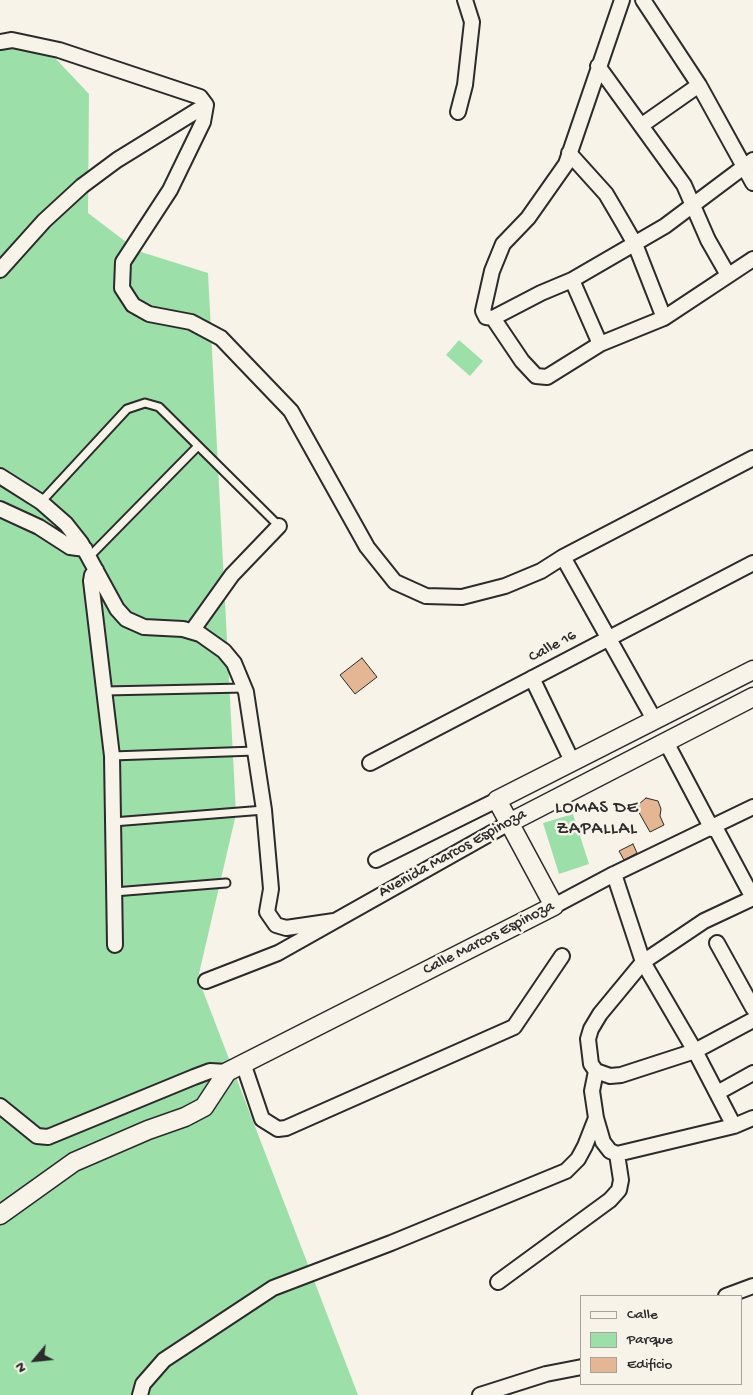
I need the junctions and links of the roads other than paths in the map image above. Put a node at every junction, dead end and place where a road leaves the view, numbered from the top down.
1 (464, 0) edge
2 (622, 0) edge
3 (645, 0) edge
4 (0, 42) edge
5 (598, 66) junction
6 (699, 85) junction
7 (206, 105) junction
8 (458, 112) dead end
9 (642, 125) junction
10 (569, 153) junction
11 (748, 163) edge
12 (753, 184) edge
13 (693, 207) junction
14 (635, 244) junction
15 (753, 259) edge
16 (0, 270) edge
17 (728, 275) junction
18 (572, 280) junction
19 (493, 318) junction
20 (664, 318) junction
21 (600, 344) junction
22 (198, 446) junction
23 (753, 458) edge
24 (0, 476) edge
25 (41, 502) junction
26 (0, 509) edge
27 (279, 526) joint
28 (87, 553) junction
29 (564, 556) junction
30 (753, 563) edge
31 (96, 570) junction
32 (192, 631) junction
33 (609, 638) junction
34 (753, 670) edge
35 (532, 678) junction
36 (245, 688) junction
37 (104, 691) junction
38 (753, 697) edge
39 (654, 720) junction
40 (666, 742) junction
41 (255, 750) junction
42 (112, 756) junction
43 (572, 761) junction
44 (370, 763) dead end
45 (496, 800) junction
46 (753, 807) edge
47 (264, 810) junction
48 (113, 822) junction
49 (509, 823) junction
50 (714, 828) junction
51 (376, 860) dead end
52 (614, 874) junction
53 (226, 883) dead end
54 (114, 892) junction
55 (753, 898) edge
56 (554, 906) junction
57 (334, 921) junction
58 (717, 943) dead end
59 (115, 945) dead end
60 (562, 956) dead end
61 (642, 962) junction
62 (206, 981) dead end
63 (753, 1008) edge
64 (753, 1020) edge
65 (695, 1051) junction
66 (243, 1063) junction
67 (596, 1071) junction
68 (226, 1072) junction
69 (753, 1073) edge
70 (717, 1093) junction
71 (0, 1106) edge
72 (596, 1118) junction
73 (753, 1118) edge
74 (734, 1126) junction
75 (617, 1154) junction
76 (0, 1215) edge
77 (498, 1282) dead end
78 (753, 1286) edge
79 (729, 1295) edge
80 (580, 1367) edge
81 (140, 1395) edge
82 (480, 1395) edge

1 - 8 street
2 - 5 street
3 - 6 street
4 - 7 street
5 - 9 street
5 - 10 street
6 - 9 street
6 - 11 street
7 - 16 street
7 - 29 street
9 - 13 street
10 - 14 street
10 - 19 street
11 - 12 street
11 - 13 street
13 - 14 street
13 - 17 street
14 - 18 street
14 - 20 street
15 - 17 street
17 - 20 street
18 - 19 street
18 - 21 street
19 - 21 street
20 - 21 street
22 - 25 lane
22 - 27 lane
22 - 28 lane
23 - 29 street
24 - 25 street
25 - 28 street
26 - 28 street
27 - 32 street
28 - 31 street
29 - 33 street
30 - 33 street, Calle 16
31 - 32 street
31 - 37 street
32 - 36 street
33 - 35 street, Calle 16
33 - 39 street
34 - 39 street, Avenida Marcos Espinoza
35 - 43 street
35 - 44 street, Calle 16
36 - 37 lane
36 - 41 street
37 - 42 street
38 - 40 street, Avenida Marcos Espinoza
39 - 43 street, Avenida Marcos Espinoza
40 - 49 street, Avenida Marcos Espinoza
40 - 50 street
41 - 42 lane
41 - 47 street
42 - 48 street
43 - 45 street, Avenida Marcos Espinoza
45 - 49 street
45 - 51 street, Avenida Marcos Espinoza
46 - 50 street, Calle Marcos Espinoza
47 - 48 lane
47 - 57 street
48 - 54 street
49 - 56 street
49 - 57 street, Avenida Marcos Espinoza
50 - 52 street, Calle Marcos Espinoza
50 - 55 street
52 - 56 street, Calle Marcos Espinoza
52 - 61 street
53 - 54 lane
54 - 59 street
55 - 61 street
56 - 66 street, Calle Marcos Espinoza
57 - 62 street, Avenida Marcos Espinoza
58 - 63 street
60 - 66 street
61 - 65 street
61 - 67 street
64 - 65 street
65 - 67 street
65 - 70 street
66 - 68 street, Calle Marcos Espinoza
67 - 72 street
68 - 71 street
68 - 76 street
69 - 70 street
70 - 74 street
72 - 75 street
72 - 81 street
73 - 74 street
74 - 75 street
75 - 77 street
78 - 79 street
80 - 82 street

